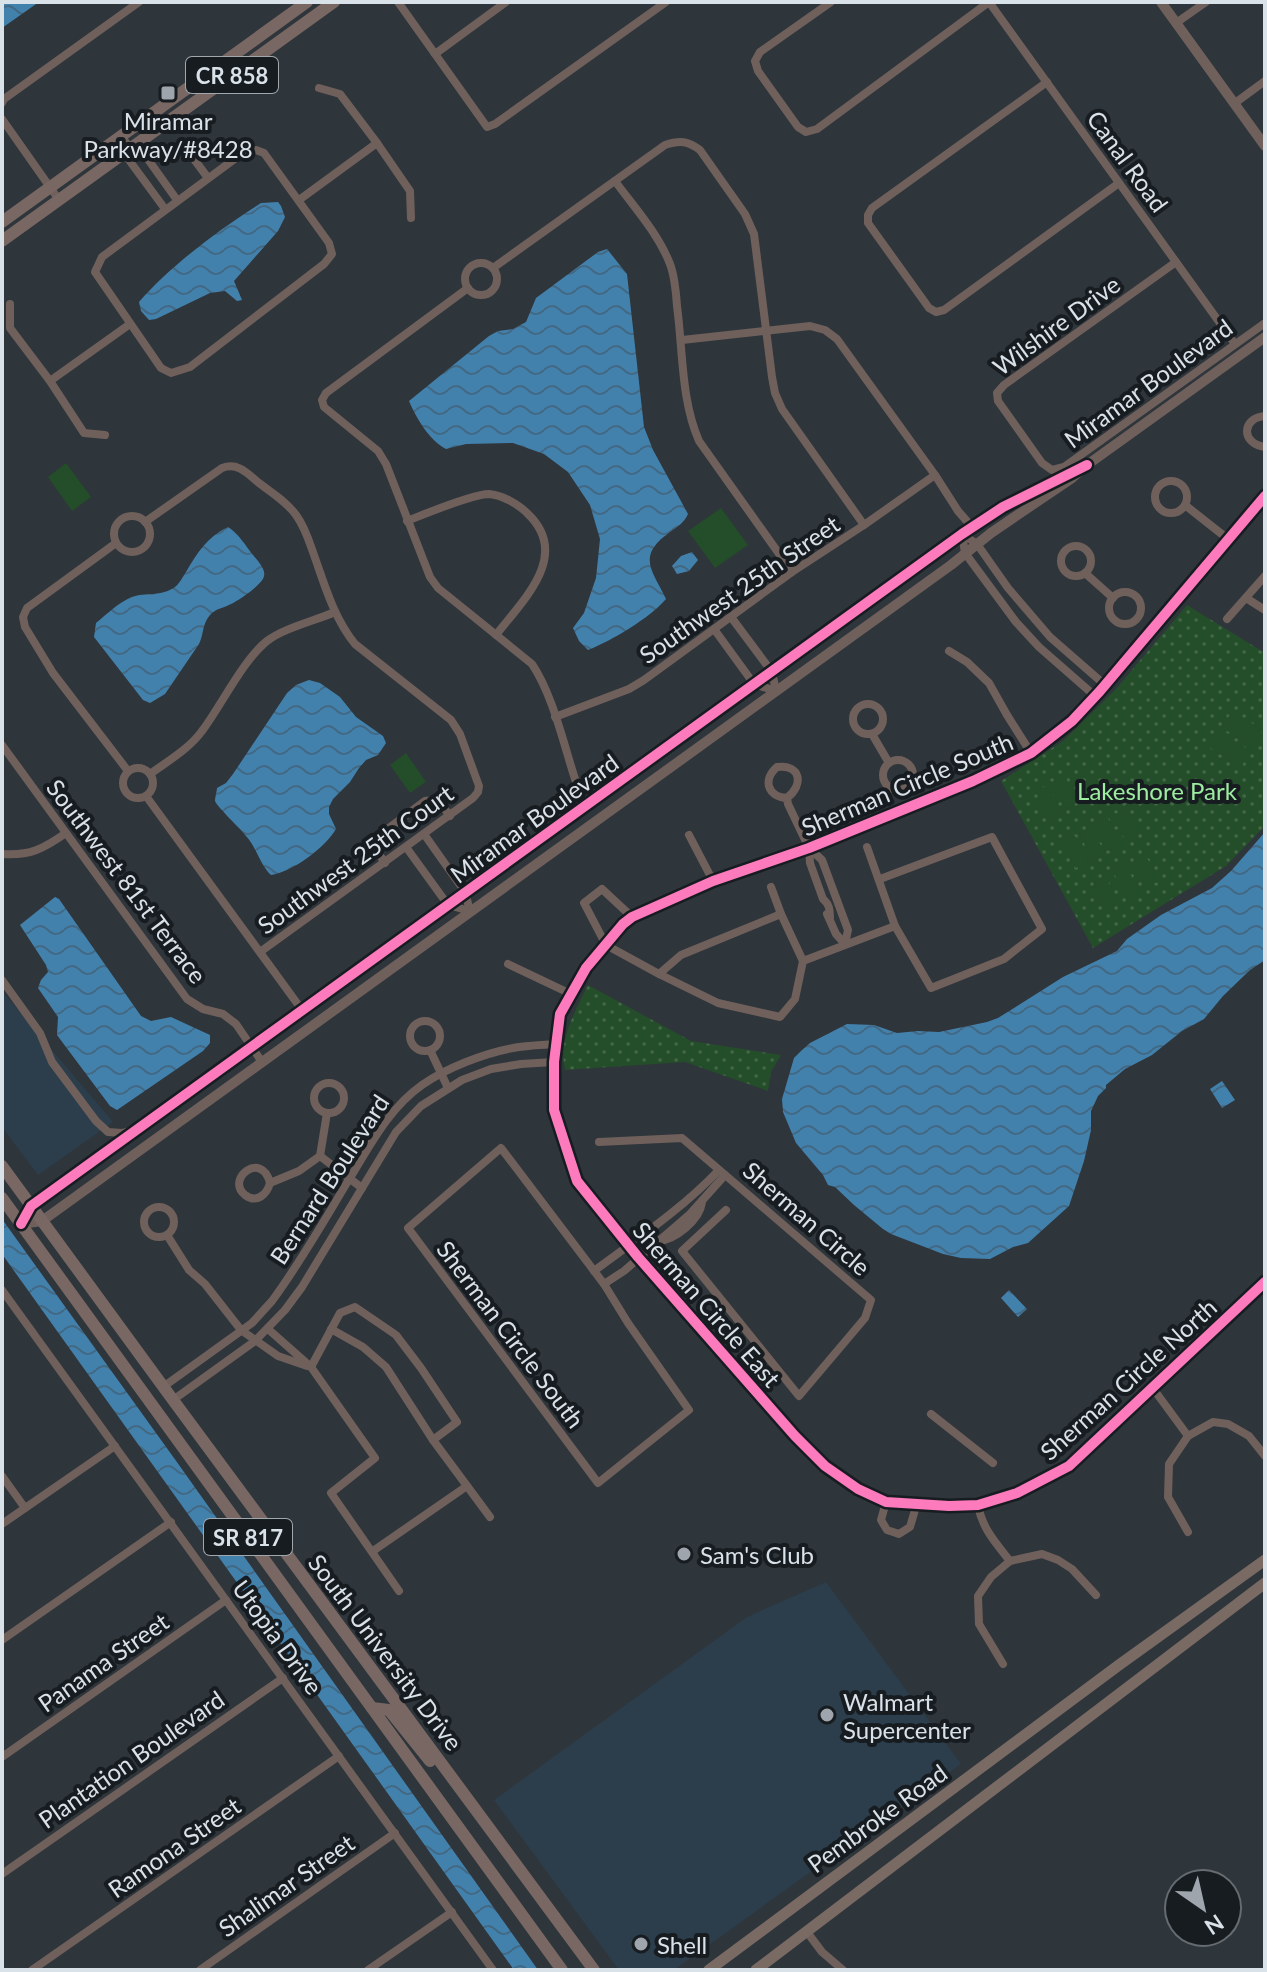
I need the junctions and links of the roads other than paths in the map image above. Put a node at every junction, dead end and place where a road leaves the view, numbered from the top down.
1 (139, 2) edge
2 (307, 2) edge
3 (334, 2) edge
4 (398, 2) edge
5 (506, 2) edge
6 (666, 2) edge
7 (831, 2) edge
8 (989, 2) edge
9 (1161, 2) edge
10 (1206, 2) edge
11 (1176, 23) junction
12 (435, 54) junction
13 (1265, 81) edge
14 (1047, 82) junction
15 (319, 88) dead end
16 (2, 103) edge
17 (1235, 103) junction
18 (2, 119) edge
19 (126, 143) junction
20 (377, 143) junction
21 (1265, 146) edge
22 (188, 151) dead end
23 (208, 178) junction
24 (615, 181) junction
25 (1119, 183) junction
26 (50, 188) junction
27 (59, 200) junction
28 (177, 200) junction
29 (299, 200) junction
30 (165, 209) junction
31 (411, 218) dead end
32 (2, 222) edge
33 (2, 241) edge
34 (1176, 262) junction
35 (493, 268) junction
36 (468, 288) junction
37 (10, 304) dead end
38 (1265, 323) edge
39 (130, 324) junction
40 (766, 331) junction
41 (1265, 337) edge
42 (682, 340) junction
43 (1235, 344) junction
44 (50, 381) junction
45 (1265, 416) edge
46 (105, 435) dead end
47 (1265, 447) edge
48 (1087, 465) junction
49 (1052, 470) joint
50 (935, 475) junction
51 (1265, 496) edge
52 (1185, 505) dead end
53 (407, 521) junction
54 (145, 522) junction
55 (864, 525) junction
56 (972, 527) junction
57 (962, 534) junction
58 (1228, 539) junction
59 (116, 543) junction
60 (977, 544) junction
61 (965, 553) junction
62 (792, 572) junction
63 (1085, 573) dead end
64 (1265, 576) edge
65 (1113, 598) junction
66 (1246, 598) junction
67 (1265, 610) edge
68 (335, 612) junction
69 (731, 617) junction
70 (1136, 619) junction
71 (1227, 619) dead end
72 (714, 629) junction
73 (1151, 631) junction
74 (496, 635) junction
75 (949, 651) dead end
76 (772, 672) junction
77 (754, 684) junction
78 (1105, 685) junction
79 (776, 691) junction
80 (1095, 696) junction
81 (555, 717) junction
82 (872, 734) dead end
83 (2, 745) edge
84 (1031, 753) junction
85 (889, 763) junction
86 (128, 771) junction
87 (150, 774) junction
88 (576, 782) dead end
89 (903, 790) junction
90 (146, 796) junction
91 (787, 798) dead end
92 (910, 806) junction
93 (450, 816) junction
94 (66, 833) junction
95 (424, 834) junction
96 (689, 835) dead end
97 (406, 847) junction
98 (867, 847) dead end
99 (809, 848) junction
100 (2, 854) edge
101 (385, 863) junction
102 (880, 879) junction
103 (713, 881) junction
104 (771, 887) dead end
105 (465, 892) junction
106 (835, 895) junction
107 (823, 899) junction
108 (448, 905) junction
109 (470, 911) junction
110 (781, 914) junction
111 (632, 917) junction
112 (895, 926) junction
113 (845, 944) junction
114 (606, 945) junction
115 (260, 952) junction
116 (803, 961) junction
117 (508, 964) dead end
118 (659, 974) junction
119 (2, 980) edge
120 (571, 994) junction
121 (302, 1010) junction
122 (556, 1044) junction
123 (252, 1046) junction
124 (430, 1050) dead end
125 (262, 1062) junction
126 (554, 1062) junction
127 (442, 1074) junction
128 (448, 1088) junction
129 (327, 1113) dead end
130 (138, 1129) junction
131 (599, 1142) dead end
132 (320, 1156) junction
133 (2, 1166) edge
134 (722, 1172) junction
135 (350, 1179) junction
136 (270, 1183) dead end
137 (362, 1188) junction
138 (2, 1198) edge
139 (702, 1202) junction
140 (31, 1206) junction
141 (726, 1210) dead end
142 (669, 1215) junction
143 (42, 1221) junction
144 (21, 1224) junction
145 (677, 1225) junction
146 (167, 1235) dead end
147 (657, 1241) junction
148 (629, 1246) junction
149 (638, 1257) junction
150 (594, 1271) junction
151 (1265, 1282) edge
152 (604, 1284) junction
153 (2, 1290) edge
154 (268, 1329) junction
155 (331, 1329) junction
156 (241, 1330) junction
157 (255, 1341) junction
158 (311, 1367) junction
159 (163, 1387) junction
160 (1152, 1387) junction
161 (173, 1400) junction
162 (931, 1414) dead end
163 (1188, 1436) junction
164 (433, 1440) junction
165 (115, 1446) junction
166 (1265, 1456) edge
167 (993, 1463) dead end
168 (2, 1476) edge
169 (467, 1486) junction
170 (886, 1502) junction
171 (917, 1503) junction
172 (978, 1505) junction
173 (25, 1508) junction
174 (490, 1517) dead end
175 (171, 1522) junction
176 (2, 1524) edge
177 (1188, 1532) dead end
178 (373, 1551) junction
179 (1265, 1560) edge
180 (1010, 1561) junction
181 (1265, 1583) edge
182 (399, 1591) dead end
183 (1096, 1595) dead end
184 (226, 1600) junction
185 (2, 1640) edge
186 (1003, 1664) dead end
187 (283, 1678) junction
188 (1083, 1692) junction
189 (372, 1708) junction
190 (1096, 1710) junction
191 (339, 1756) junction
192 (2, 1757) edge
193 (474, 1807) junction
194 (395, 1833) junction
195 (2, 1874) edge
196 (452, 1912) junction
197 (807, 1932) junction
198 (32, 1970) edge
199 (200, 1970) edge
200 (368, 1970) edge
201 (493, 1970) edge
202 (562, 1970) edge
203 (594, 1970) edge
204 (709, 1970) edge
205 (756, 1970) edge
206 (843, 1970) edge

1 - 16 street
2 - 19 main road, CR 858
3 - 19 main road, CR 858
4 - 12 street
5 - 12 street
6 - 12 street
7 - 8 street
8 - 14 street, Canal Road
9 - 11 street
10 - 11 street
11 - 17 street
13 - 17 street
14 - 25 street, Canal Road
14 - 25 street
15 - 20 street
17 - 21 street
18 - 26 street
19 - 26 main road, CR 858
19 - 27 main road, CR 858
19 - 28 street
19 - 30 street
20 - 29 street
20 - 31 street
22 - 23 street
23 - 28 street
23 - 29 street
24 - 35 street
24 - 40 street
24 - 42 street
25 - 34 street, Canal Road
26 - 27 street
26 - 32 main road, CR 858
27 - 33 main road, CR 858
28 - 30 street
29 - 39 street
30 - 39 street
34 - 43 street, Canal Road
34 - 49 street, Wilshire Drive
35 - 36 street
35 - 36 street
36 - 53 street
37 - 44 street
38 - 43 street, Miramar Boulevard
39 - 44 street
40 - 42 street
40 - 50 street
40 - 55 street
41 - 48 street, Miramar Boulevard
42 - 62 street
43 - 49 street, Miramar Boulevard
44 - 46 street
45 - 47 street
48 - 56 street, Miramar Boulevard
48 - 60 street, Miramar Boulevard
50 - 55 street, Southwest 25th Street
50 - 56 street
51 - 58 street, Sherman Circle South
52 - 58 street
53 - 74 street
53 - 74 street
54 - 59 street
54 - 59 street
54 - 68 street
55 - 62 street, Southwest 25th Street
56 - 57 street, Miramar Boulevard
57 - 60 street
57 - 61 street
57 - 76 street, Miramar Boulevard
58 - 73 street, Sherman Circle South
59 - 86 street
60 - 61 street, Miramar Boulevard
60 - 78 street
61 - 79 street, Miramar Boulevard
61 - 80 street
62 - 69 street, Southwest 25th Street
63 - 65 street
64 - 66 street
65 - 70 street
65 - 70 street
66 - 67 street
66 - 71 street
68 - 87 street
68 - 93 street, Southwest 25th Court
69 - 72 street, Southwest 25th Street
69 - 76 street
70 - 73 street
72 - 77 street
72 - 81 street, Southwest 25th Street
73 - 78 street, Sherman Circle South
74 - 81 street
75 - 84 street
76 - 77 street, Miramar Boulevard
76 - 79 street
77 - 79 street
77 - 105 street, Miramar Boulevard
78 - 80 street, Sherman Circle South
79 - 109 street, Miramar Boulevard
80 - 84 street, Sherman Circle South
81 - 88 street
82 - 85 street
83 - 94 street, Southwest 81st Terrace
84 - 92 street, Sherman Circle South
85 - 89 street
85 - 89 street
86 - 87 street
86 - 90 street
87 - 90 street
89 - 92 street
90 - 115 street
91 - 99 street
92 - 99 street, Sherman Circle South
93 - 95 street, Southwest 25th Court
93 - 101 street
94 - 100 street
94 - 123 street, Southwest 81st Terrace
95 - 97 street, Southwest 25th Court
95 - 105 street
96 - 103 street
97 - 101 street, Southwest 25th Court
97 - 108 street
98 - 102 street
99 - 103 street, Sherman Circle South
99 - 106 street
99 - 107 street
101 - 115 street, Southwest 25th Court
102 - 112 street
102 - 112 street
103 - 111 street, Sherman Circle South
104 - 110 street
105 - 108 street, Miramar Boulevard
105 - 109 street
106 - 107 street
106 - 113 street
107 - 113 street
108 - 109 street
108 - 121 street, Miramar Boulevard
109 - 125 street, Miramar Boulevard
110 - 116 street
110 - 118 street
111 - 114 street, Sherman Circle South
111 - 114 street
112 - 113 street
113 - 116 street
114 - 118 street
114 - 120 street, Sherman Circle South
115 - 121 street
116 - 118 street
117 - 120 street
119 - 130 street
120 - 122 street, Sherman Circle South
121 - 123 street, Miramar Boulevard
122 - 126 street, Sherman Circle South
122 - 127 street, Bernard Boulevard
123 - 125 street, Southwest 81st Terrace
123 - 130 street, Miramar Boulevard
124 - 127 street
125 - 143 street, Miramar Boulevard
126 - 128 street, Bernard Boulevard
126 - 148 street, Sherman Circle East
127 - 128 street
127 - 135 street, Bernard Boulevard
128 - 137 street, Bernard Boulevard
129 - 132 street
130 - 140 street, Miramar Boulevard
131 - 134 street, Sherman Circle
132 - 135 street
132 - 136 street
133 - 140 main road, South University Drive / SR 817
134 - 139 street
134 - 141 street, Sherman Circle
134 - 142 street
135 - 137 street
135 - 156 street, Bernard Boulevard
137 - 154 street, Bernard Boulevard
138 - 144 main road, South University Drive / SR 817
139 - 145 street
139 - 147 street
140 - 143 main road, South University Drive / SR 817
140 - 144 street, Miramar Boulevard
142 - 145 street
142 - 148 street
143 - 144 street, Miramar Boulevard
143 - 159 main road, South University Drive / SR 817
144 - 189 main road, South University Drive / SR 817
145 - 147 street
146 - 156 street
147 - 149 street
148 - 149 street, Sherman Circle East
148 - 150 street
149 - 152 street
149 - 170 street, Sherman Circle East
150 - 152 street, Sherman Circle South
150 - 152 street, Sherman Circle South
151 - 160 street, Sherman Circle North
153 - 165 street, Utopia Drive
154 - 157 street, Bernard Boulevard
154 - 158 street
155 - 158 street
155 - 164 street
155 - 164 street
156 - 157 street
156 - 159 street, Bernard Boulevard
157 - 158 street
157 - 161 street, Bernard Boulevard
158 - 178 street
159 - 161 main road, South University Drive / SR 817
160 - 163 street
160 - 172 street, Sherman Circle North
161 - 193 main road, South University Drive / SR 817
162 - 167 street
163 - 166 street
163 - 177 street
164 - 169 street
165 - 173 street
165 - 175 street, Utopia Drive
168 - 173 street
169 - 174 street
169 - 178 street
170 - 171 street, Sherman Circle East
170 - 171 street
171 - 172 street, Sherman Circle North
172 - 180 street
173 - 176 street
175 - 184 street, Utopia Drive
175 - 185 street
178 - 182 street
179 - 188 main road, Pembroke Road
180 - 183 street
180 - 186 street
181 - 190 main road, Pembroke Road
184 - 187 street, Utopia Drive
184 - 192 street, Panama Street
187 - 191 street, Utopia Drive
187 - 195 street, Plantation Boulevard
188 - 190 main road
188 - 204 main road, Pembroke Road
189 - 193 main road
189 - 202 main road, South University Drive / SR 817
190 - 197 main road, Pembroke Road
191 - 194 street, Utopia Drive
191 - 198 street, Ramona Street
193 - 203 main road, South University Drive / SR 817
194 - 196 street, Utopia Drive
194 - 199 street, Shalimar Street
196 - 200 street
196 - 201 street, Utopia Drive
197 - 205 main road, Pembroke Road
197 - 206 street

